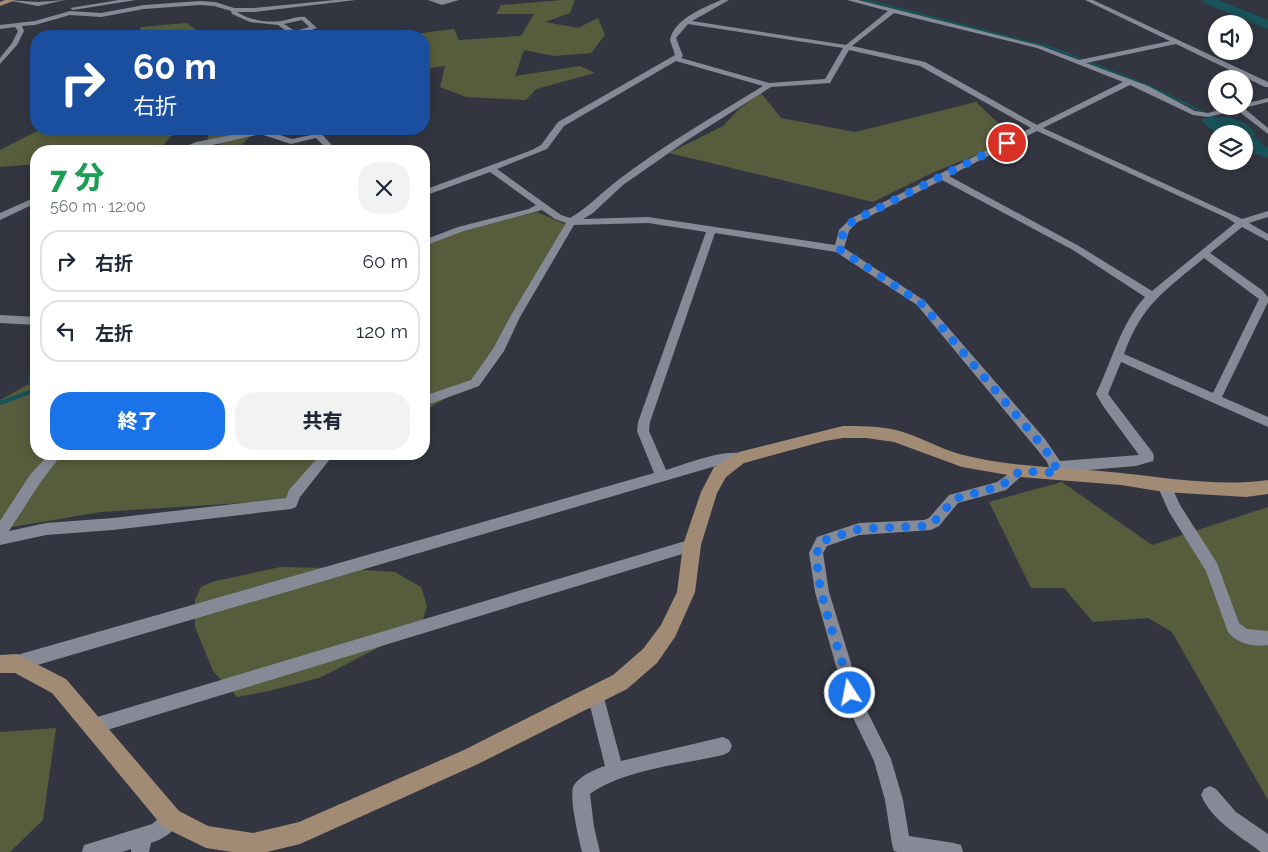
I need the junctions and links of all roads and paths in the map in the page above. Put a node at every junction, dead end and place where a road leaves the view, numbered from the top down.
1 (10, 0) edge
2 (62, 0) edge
3 (133, 0) edge
4 (352, 0) edge
5 (431, 0) edge
6 (456, 0) edge
7 (726, 0) edge
8 (850, 0) edge
9 (854, 0) edge
10 (1088, 0) edge
11 (110, 2) edge
12 (237, 2) dead end
13 (0, 4) edge
14 (308, 6) junction
15 (233, 10) junction
16 (893, 11) junction
17 (303, 18) junction
18 (48, 19) junction
19 (686, 22) junction
20 (280, 23) junction
21 (18, 26) junction
22 (0, 27) edge
23 (288, 30) edge
24 (309, 30) edge
25 (1176, 42) junction
26 (847, 47) junction
27 (674, 58) junction
28 (0, 62) edge
29 (1080, 62) junction
30 (1129, 82) junction
31 (769, 85) junction
32 (1268, 85) edge
33 (1268, 100) edge
34 (1253, 104) edge
35 (1208, 115) edge
36 (1247, 115) edge
37 (1036, 128) junction
38 (1268, 132) edge
39 (237, 135) edge
40 (271, 135) edge
41 (318, 135) edge
42 (318, 135) edge
43 (197, 145) edge
44 (327, 145) edge
45 (490, 168) junction
46 (942, 176) junction
47 (430, 191) edge
48 (30, 203) edge
49 (542, 206) junction
50 (1268, 214) edge
51 (0, 217) edge
52 (570, 222) junction
53 (1242, 222) junction
54 (711, 230) junction
55 (1268, 238) edge
56 (430, 241) edge
57 (839, 249) junction
58 (1205, 254) junction
59 (1152, 296) junction
60 (0, 319) edge
61 (30, 321) edge
62 (1118, 356) junction
63 (1216, 398) junction
64 (430, 400) edge
65 (1268, 422) edge
66 (739, 458) junction
67 (51, 460) edge
68 (323, 460) edge
69 (1057, 470) junction
70 (1020, 471) junction
71 (662, 476) junction
72 (1164, 485) junction
73 (1268, 488) edge
74 (0, 533) edge
75 (0, 538) edge
76 (692, 545) junction
77 (1266, 638) dead end
78 (9, 664) edge
79 (595, 694) junction
80 (94, 726) junction
81 (723, 746) dead end
82 (614, 772) junction
83 (1210, 795) dead end
84 (172, 819) junction
85 (141, 844) edge
86 (1268, 845) edge
87 (91, 852) edge
88 (591, 852) edge
89 (954, 852) edge

1 - 2 street
1 - 13 street
3 - 11 street
4 - 14 street
5 - 6 street
7 - 19 street
8 - 9 street
9 - 16 street
10 - 25 street
11 - 18 street
12 - 15 street
14 - 15 street
14 - 17 street
15 - 18 street
15 - 20 street
16 - 26 street
16 - 29 street
17 - 20 street
17 - 24 street
18 - 21 street
19 - 26 street
19 - 27 street
20 - 23 street
21 - 22 street
21 - 28 street
25 - 29 street
25 - 32 street
26 - 31 street
26 - 37 street
27 - 31 street
27 - 45 street
29 - 30 street
30 - 35 street
30 - 37 street
31 - 52 street
33 - 34 street
36 - 38 street
37 - 46 street
37 - 53 street
39 - 43 street
40 - 42 street
41 - 44 street
45 - 47 street
45 - 49 street
46 - 57 street
46 - 59 street
48 - 51 street
49 - 52 street
49 - 56 street
50 - 53 street
52 - 54 street
52 - 64 street
53 - 55 street
53 - 58 street
54 - 57 street
54 - 71 street
57 - 69 street
58 - 59 street
58 - 63 street
59 - 62 street
60 - 61 street
62 - 63 street
62 - 69 street
63 - 65 street
66 - 70 street
66 - 71 street
66 - 76 street
67 - 74 street
68 - 75 street
69 - 70 street
69 - 72 street
70 - 89 street
71 - 78 street
72 - 73 street
72 - 77 street
76 - 79 street
76 - 80 street
78 - 80 street
79 - 82 street
79 - 84 street
80 - 84 street
81 - 82 street
82 - 88 street
83 - 86 street
84 - 85 street
85 - 87 street

